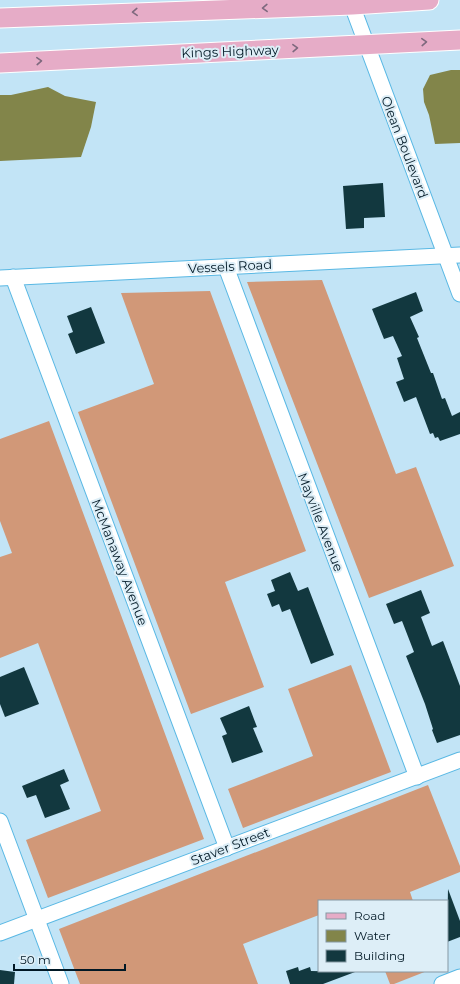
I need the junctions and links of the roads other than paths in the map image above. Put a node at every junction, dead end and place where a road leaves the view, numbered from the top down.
1 (430, 0) edge
2 (351, 2) edge
3 (0, 18) edge
4 (460, 40) edge
5 (367, 45) junction
6 (0, 63) edge
7 (453, 256) edge
8 (226, 267) junction
9 (7, 277) edge
10 (460, 294) edge
11 (460, 760) edge
12 (417, 777) junction
13 (0, 821) edge
14 (227, 848) junction
15 (37, 919) junction
16 (0, 933) edge
17 (460, 977) edge
18 (61, 984) edge
19 (442, 984) edge

1 - 2 main road
2 -> 3 main road
2 - 5 street, Olean Boulevard
5 -> 4 main road, Kings Highway
6 -> 5 main road, Kings Highway
5 - 7 street, Olean Boulevard
7 - 8 street, Vessels Road
7 - 10 street, Olean Boulevard
8 - 9 street, Vessels Road
8 - 12 street, Mayville Avenue
9 - 14 street, McManaway Avenue
11 - 12 street, Staver Street
12 - 14 street, Staver Street
13 - 15 street
14 - 15 street, Staver Street
15 - 16 street, Staver Street
15 - 18 street
17 - 19 street

